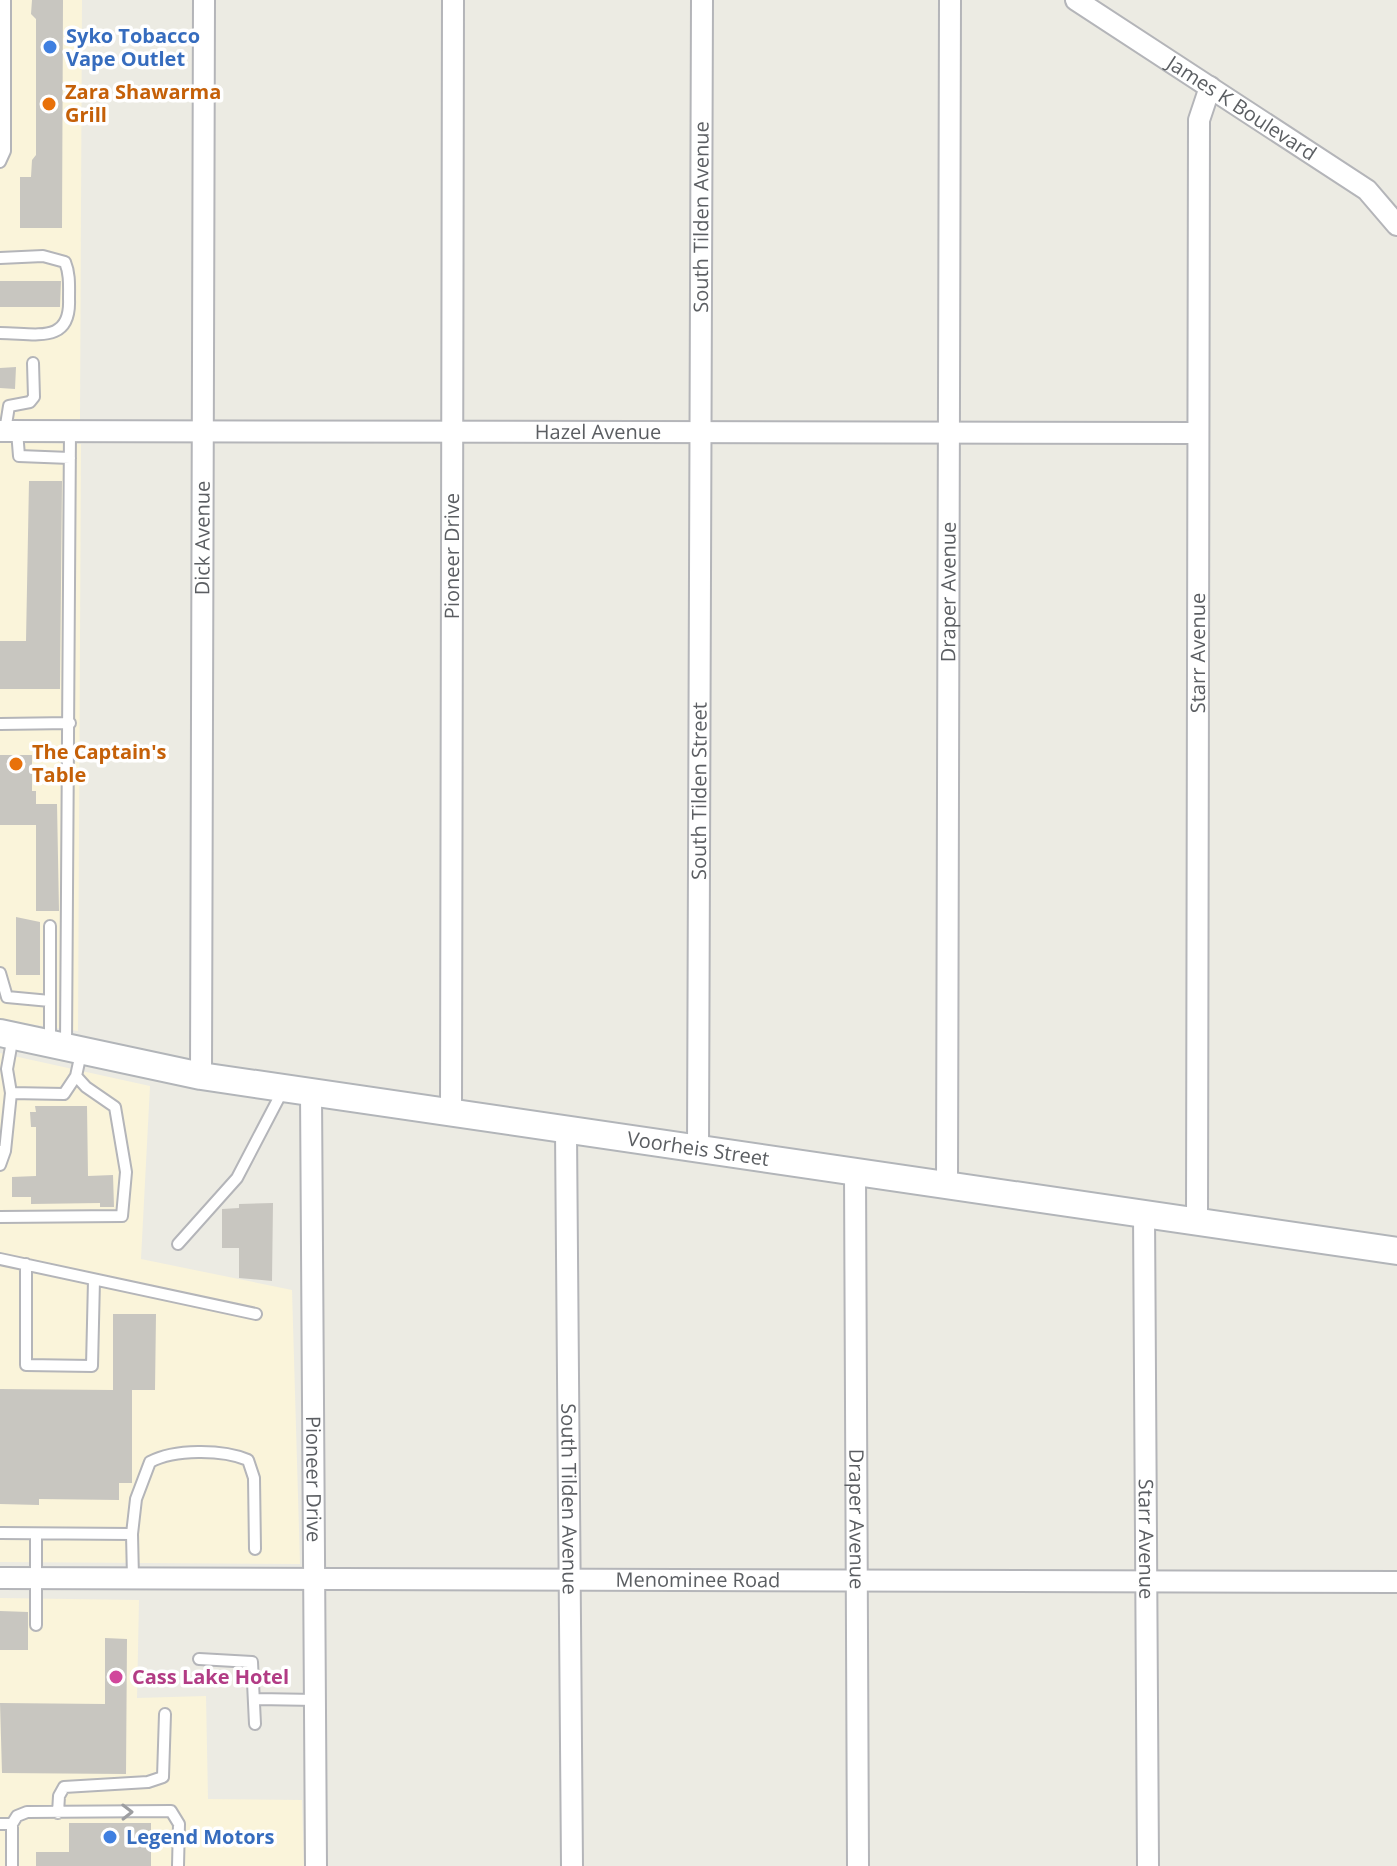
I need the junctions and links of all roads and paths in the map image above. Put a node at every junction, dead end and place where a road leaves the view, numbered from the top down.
1 (5, 0) edge
2 (204, 0) edge
3 (453, 0) edge
4 (702, 0) edge
5 (950, 0) edge
6 (1076, 0) edge
7 (1210, 87) junction
8 (0, 162) edge
9 (1397, 225) edge
10 (0, 258) edge
11 (0, 333) edge
12 (33, 363) dead end
13 (7, 431) edge
14 (70, 431) junction
15 (203, 431) junction
16 (452, 432) junction
17 (701, 432) junction
18 (949, 433) junction
19 (1198, 433) junction
20 (70, 458) junction
21 (70, 723) junction
22 (0, 724) edge
23 (50, 926) dead end
24 (0, 973) edge
25 (50, 1001) junction
26 (6, 1034) edge
27 (68, 1054) junction
28 (201, 1076) junction
29 (284, 1089) junction
30 (11, 1093) junction
31 (311, 1093) junction
32 (451, 1114) junction
33 (566, 1131) junction
34 (698, 1149) junction
35 (2, 1151) edge
36 (0, 1165) edge
37 (855, 1171) junction
38 (947, 1184) junction
39 (1144, 1213) junction
40 (0, 1217) edge
41 (1197, 1221) junction
42 (178, 1244) dead end
43 (1397, 1251) edge
44 (0, 1259) edge
45 (26, 1264) junction
46 (94, 1280) junction
47 (256, 1314) dead end
48 (0, 1533) edge
49 (36, 1534) junction
50 (132, 1534) junction
51 (255, 1549) dead end
52 (316, 1577) junction
53 (0, 1578) edge
54 (36, 1578) junction
55 (133, 1578) junction
56 (569, 1579) junction
57 (856, 1580) junction
58 (1147, 1581) junction
59 (1397, 1582) edge
60 (36, 1625) dead end
61 (199, 1659) dead end
62 (256, 1699) junction
63 (317, 1700) junction
64 (165, 1714) dead end
65 (255, 1724) dead end
66 (58, 1813) junction
67 (6, 1824) edge
68 (12, 1866) edge
69 (178, 1866) edge
70 (316, 1866) edge
71 (572, 1866) edge
72 (858, 1866) edge
73 (1148, 1866) edge

1 - 8 lane
2 - 15 street, Dick Avenue
3 - 16 street, Pioneer Drive
4 - 17 street, South Tilden Avenue
5 - 18 street, Draper Avenue
6 - 7 street, James K Boulevard
7 - 9 street, James K Boulevard
7 - 19 street, Starr Avenue
10 - 11 lane
12 - 13 lane
13 - 14 street, Hazel Avenue
13 - 20 lane
14 - 15 street, Hazel Avenue
14 - 20 lane
15 - 16 street, Hazel Avenue
15 - 28 street, Dick Avenue
16 - 17 street, Hazel Avenue
16 - 32 street, Pioneer Drive
17 - 18 street, Hazel Avenue
17 - 34 street, South Tilden Street
18 - 19 street, Hazel Avenue
18 - 38 street, Draper Avenue
19 - 41 street, Starr Avenue
20 - 21 lane
21 - 22 lane
21 - 27 lane
23 - 25 lane
24 - 25 lane
25 - 27 lane
26 - 27 street, Voorheis Street
26 - 30 lane
27 - 28 street, Voorheis Street
27 - 30 lane
27 - 40 lane
28 - 29 street, Voorheis Street
29 - 31 street, Voorheis Street
29 - 42 lane
30 - 35 lane
31 - 32 street, Voorheis Street
31 - 52 street, Pioneer Drive
32 - 33 street, Voorheis Street
33 - 34 street, Voorheis Street
33 - 56 street, South Tilden Avenue
34 - 37 street, Voorheis Street
35 - 36 lane
37 - 38 street, Voorheis Street
37 - 57 street, Draper Avenue
38 - 39 street, Voorheis Street
39 - 41 street, Voorheis Street
39 - 58 street, Starr Avenue
41 - 43 street, Voorheis Street
44 - 45 lane
45 - 46 lane
45 - 46 lane
46 - 47 lane
48 - 49 lane
49 - 50 lane
49 - 54 lane
50 - 51 lane
50 - 55 lane
52 - 55 street, Menominee Road
52 - 56 street, Menominee Road
52 - 63 street, Pioneer Drive
53 - 54 street, Menominee Road
54 - 55 street, Menominee Road
54 - 60 lane
56 - 57 street, Menominee Road
56 - 71 street, South Tilden Avenue
57 - 58 street, Menominee Road
57 - 72 street, Draper Avenue
58 - 59 street, Menominee Road
58 - 73 street, Starr Avenue
61 - 62 lane
62 - 63 lane
62 - 65 lane
63 - 70 street, Pioneer Drive
64 - 66 lane
66 - 67 lane
66 -> 69 lane
67 - 68 lane

